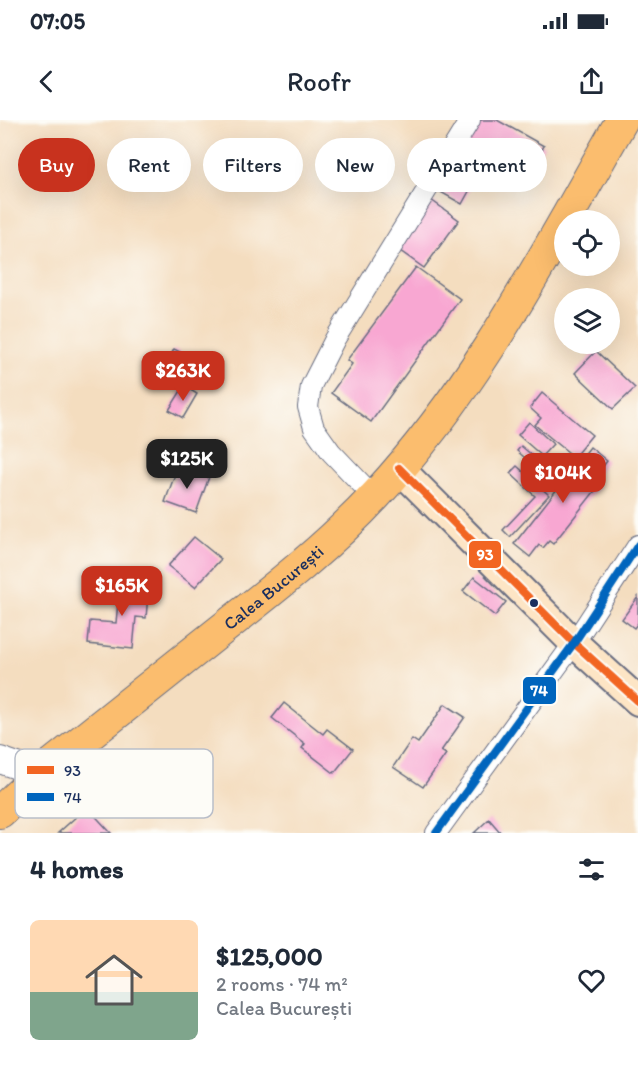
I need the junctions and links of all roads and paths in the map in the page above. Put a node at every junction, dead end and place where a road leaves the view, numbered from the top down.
1 (470, 120) edge
2 (622, 120) edge
3 (399, 468) junction
4 (374, 497) junction
5 (638, 545) edge
6 (574, 643) junction
7 (638, 701) edge
8 (71, 749) edge
9 (0, 760) edge
10 (15, 765) edge
11 (15, 798) edge
12 (0, 812) edge
13 (436, 833) edge

1 - 4 street
2 - 3 main road, Calea București
3 - 4 main road, Calea București
3 - 6 main road
4 - 8 main road, Calea București
5 - 6 street
6 - 7 main road
6 - 13 street
9 - 10 street
11 - 12 main road, Calea București

